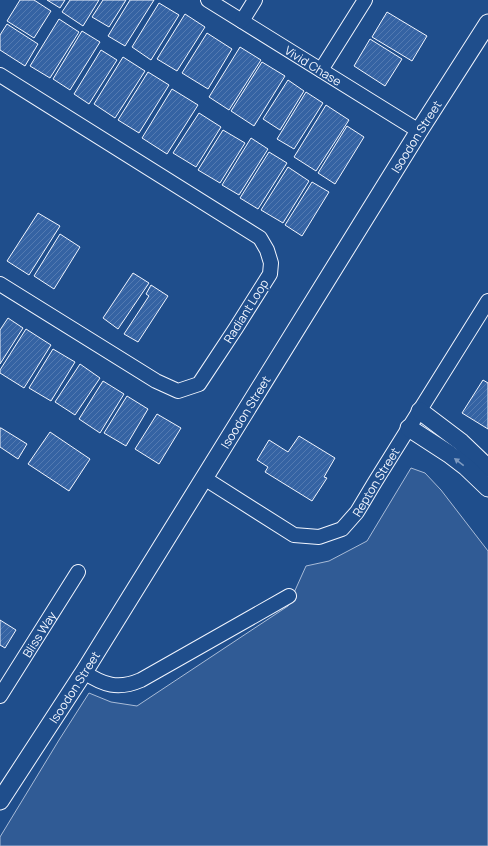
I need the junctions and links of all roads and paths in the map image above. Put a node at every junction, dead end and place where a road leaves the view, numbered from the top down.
1 (208, 0) edge
2 (255, 0) edge
3 (365, 0) edge
4 (242, 21) junction
5 (488, 23) edge
6 (321, 70) junction
7 (0, 76) edge
8 (419, 131) junction
9 (0, 284) edge
10 (488, 301) edge
11 (420, 411) junction
12 (408, 428) junction
13 (488, 468) edge
14 (204, 478) junction
15 (488, 488) edge
16 (78, 572) dead end
17 (289, 596) dead end
18 (84, 672) junction
19 (0, 696) edge
20 (0, 801) edge

1 - 4 street, Vivid Chase
2 - 4 street
3 - 6 street
4 - 6 street, Vivid Chase
5 - 8 street, Isoodon Street
6 - 8 street, Vivid Chase
7 - 9 street, Radiant Loop
8 - 14 street, Isoodon Street
10 - 11 street, Repton Street
11 - 12 street, Repton Street
11 - 13 street
12 - 14 street, Repton Street
15 -> 12 street
14 - 18 street, Isoodon Street
16 - 19 street, Bliss Way
17 - 18 street
18 - 20 street, Isoodon Street

